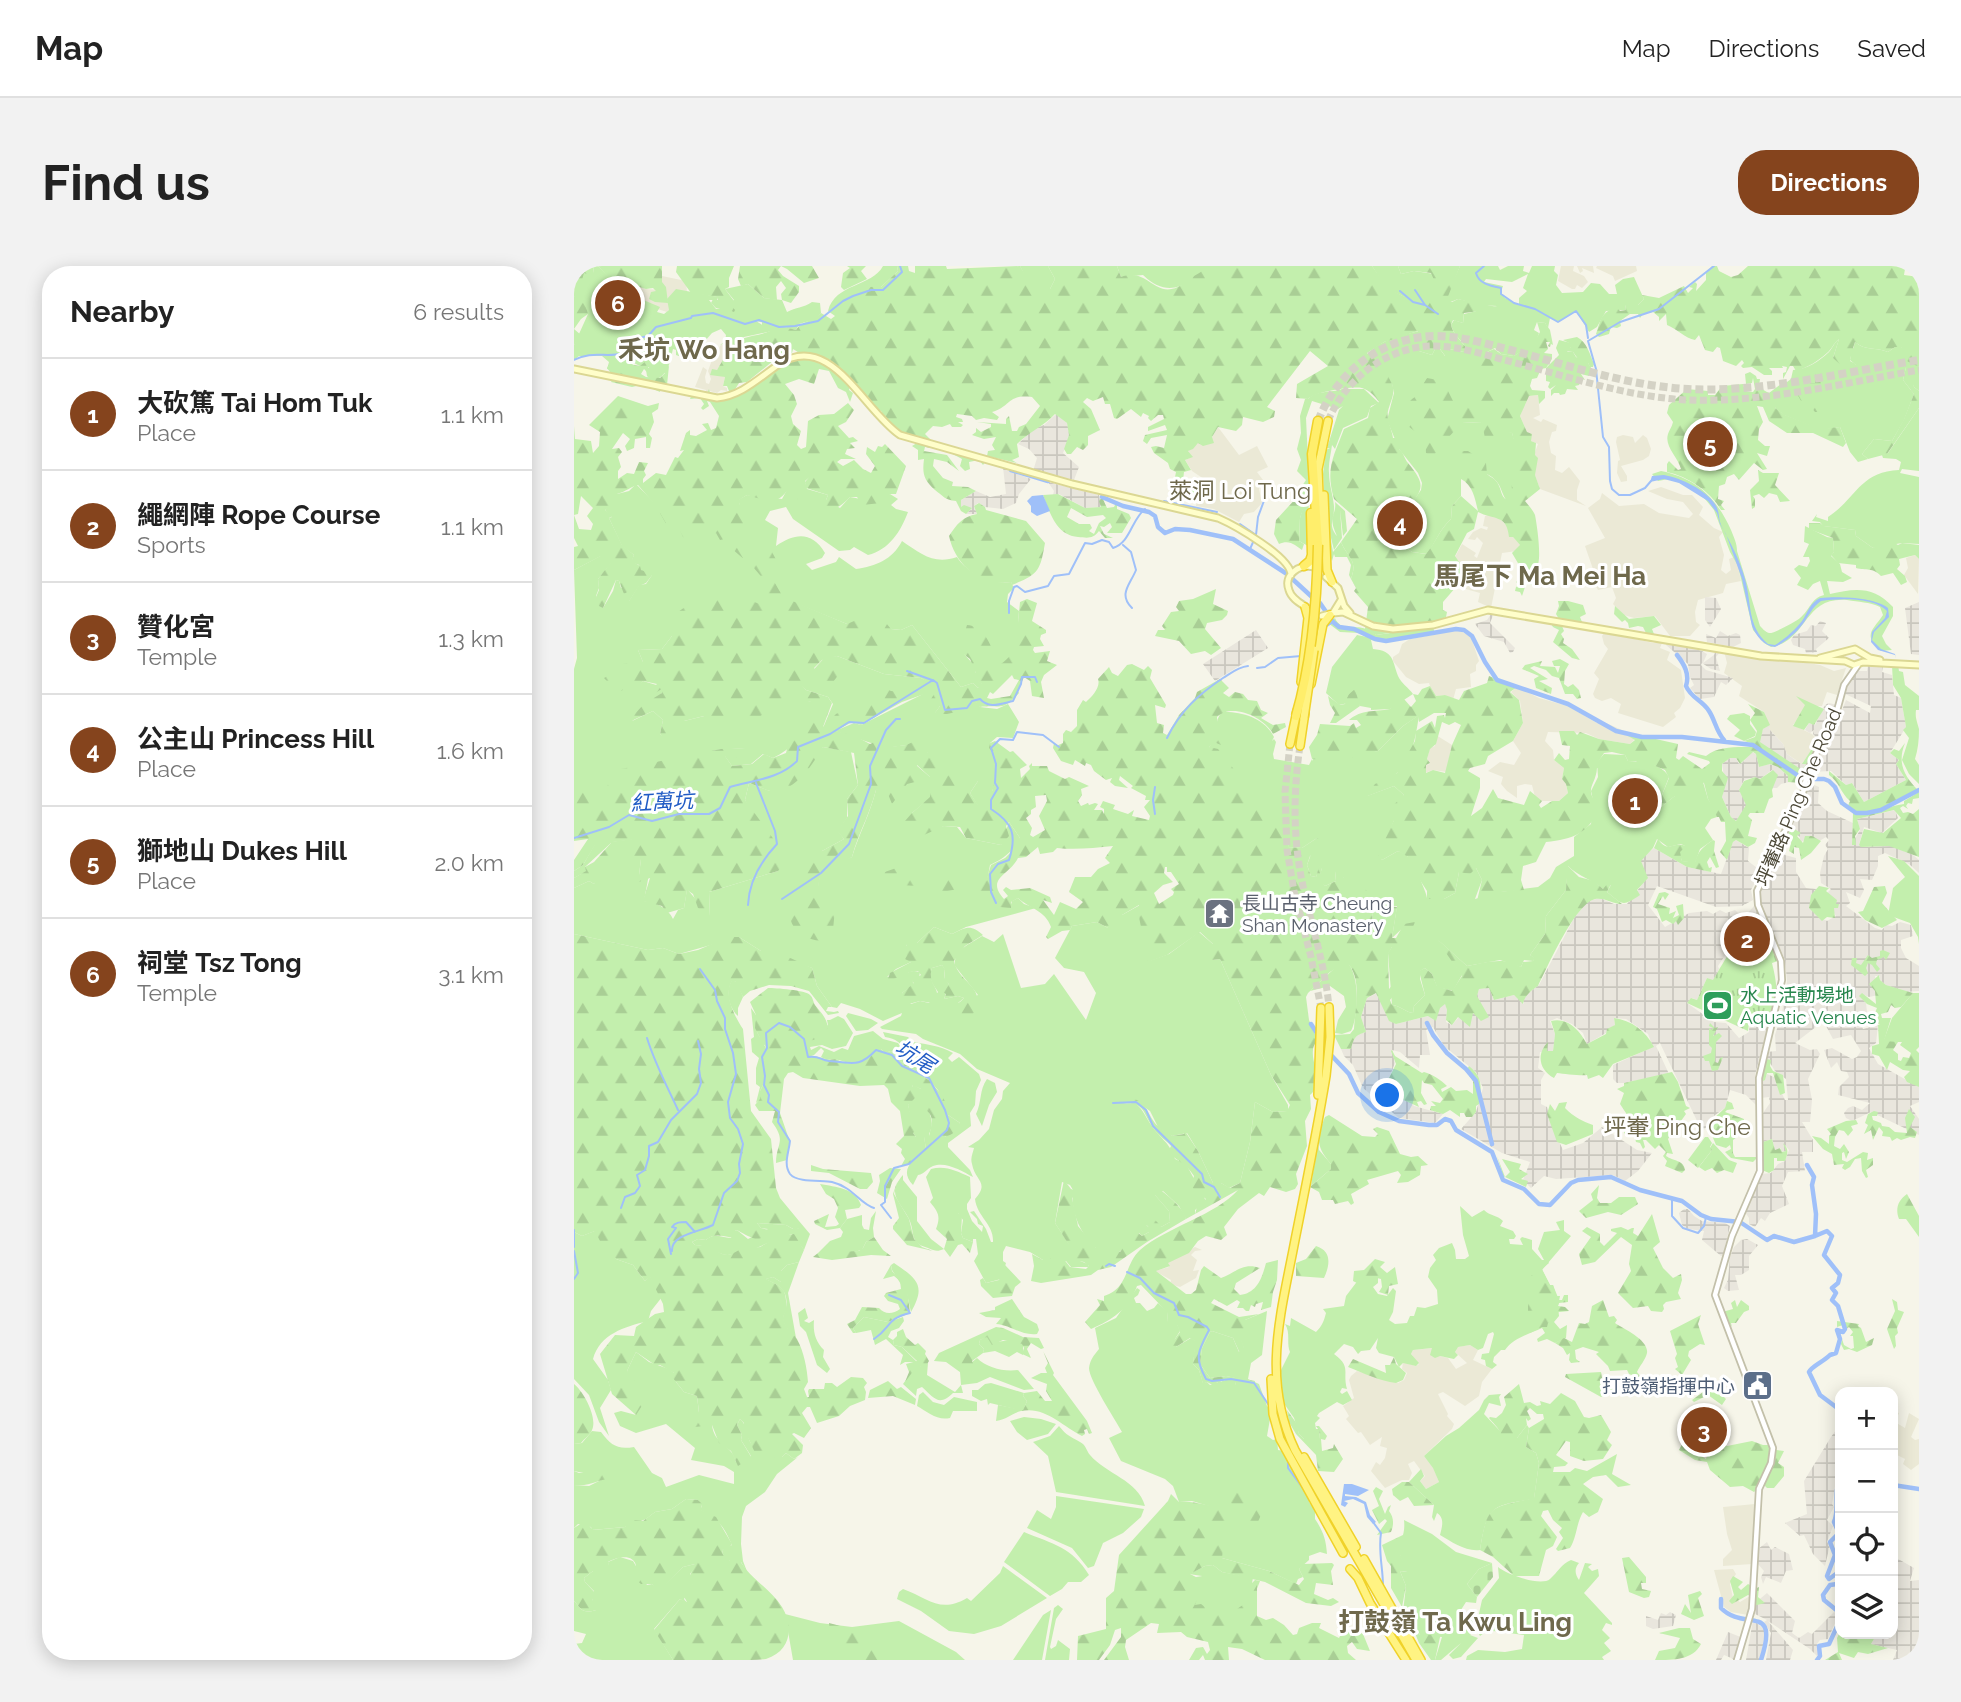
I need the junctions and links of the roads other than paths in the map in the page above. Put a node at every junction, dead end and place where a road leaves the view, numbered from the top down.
1 (574, 369) edge
2 (1318, 421) tunnel mouth
3 (1328, 421) tunnel mouth
4 (1319, 459) junction
5 (1313, 468) junction
6 (1320, 545) junction
7 (1276, 555) junction
8 (1303, 566) junction
9 (1314, 567) dead end
10 (1292, 572) junction
11 (1329, 579) joint
12 (1341, 597) junction
13 (1308, 609) joint
14 (1330, 615) junction
15 (1352, 615) junction
16 (1850, 651) junction
17 (1861, 653) junction
18 (1810, 659) junction
19 (1894, 662) junction
20 (1849, 663) junction
21 (1919, 663) edge
22 (1859, 664) junction
23 (1848, 676) junction
24 (1300, 717) junction
25 (1290, 744) tunnel mouth
26 (1300, 746) tunnel mouth
27 (1313, 1135) junction
28 (1276, 1402) junction
29 (1356, 1547) dead end
30 (1343, 1553) dead end
31 (1364, 1559) dead end
32 (1350, 1569) dead end
33 (1406, 1660) edge
34 (1416, 1660) edge
35 (1737, 1660) edge

1 - 7 main road
2 - 5 highway
3 - 4 highway
4 - 6 highway
4 - 11 highway
5 - 6 highway
5 - 8 highway
6 - 24 highway, bridge
7 - 8 main road
7 - 10 main road
8 - 9 main road
8 - 10 main road
10 - 13 main road
11 - 12 main road
12 - 14 main road
12 - 15 main road
13 - 24 highway, bridge
14 - 15 main road
14 - 24 highway, bridge
15 - 18 main road
16 - 17 main road
16 - 18 main road
16 - 20 main road
17 - 19 main road
17 - 22 main road
18 - 20 main road
19 - 21 main road
19 - 22 main road
20 - 22 main road
20 - 23 street
22 - 23 street, 坪輋路 Ping Che Road
23 - 35 street, 坪輋路 Ping Che Road
24 - 25 highway
24 - 26 highway
27 - 27 highway
27 - 28 highway
28 - 29 highway
28 - 30 highway
28 - 34 highway
31 - 34 highway
32 - 33 highway

